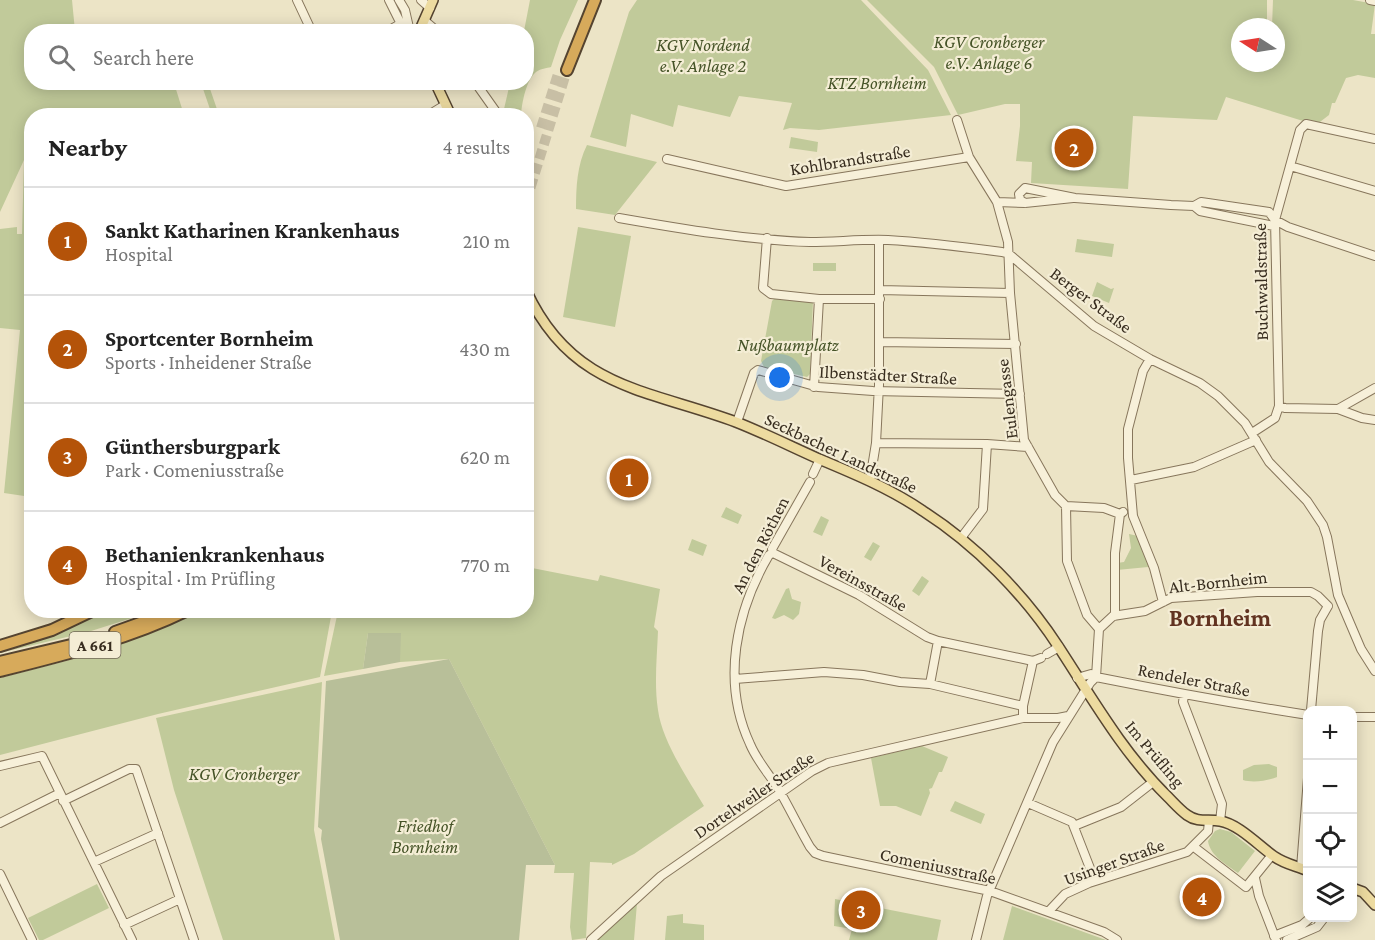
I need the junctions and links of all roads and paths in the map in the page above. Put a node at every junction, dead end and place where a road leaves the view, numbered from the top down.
1 (297, 0) edge
2 (389, 0) edge
3 (399, 0) edge
4 (421, 0) edge
5 (587, 0) edge
6 (595, 0) edge
7 (1370, 0) edge
8 (1375, 1) edge
9 (431, 4) edge
10 (308, 24) edge
11 (403, 24) edge
12 (406, 24) edge
13 (422, 24) edge
14 (439, 90) edge
15 (481, 90) edge
16 (446, 105) junction
17 (441, 108) edge
18 (447, 108) edge
19 (493, 108) edge
20 (957, 120) dead end
21 (1375, 139) edge
22 (969, 156) junction
23 (667, 159) dead end
24 (1290, 166) junction
25 (1375, 190) edge
26 (1075, 198) junction
27 (997, 202) junction
28 (1025, 203) junction
29 (619, 218) dead end
30 (1275, 223) junction
31 (767, 238) junction
32 (879, 241) junction
33 (1009, 254) junction
34 (1375, 256) edge
35 (880, 290) junction
36 (1010, 292) junction
37 (819, 298) junction
38 (880, 299) junction
39 (534, 307) edge
40 (880, 342) junction
41 (1016, 344) junction
42 (1150, 359) junction
43 (814, 387) junction
44 (1375, 388) edge
45 (879, 391) junction
46 (1020, 394) junction
47 (1279, 406) junction
48 (1338, 409) junction
49 (1375, 420) edge
50 (737, 422) junction
51 (1254, 437) junction
52 (876, 443) junction
53 (987, 444) junction
54 (1028, 447) junction
55 (820, 459) junction
56 (870, 480) junction
57 (1131, 480) junction
58 (1066, 506) junction
59 (1132, 510) junction
60 (1120, 514) junction
61 (961, 538) junction
62 (773, 553) junction
63 (1163, 602) junction
64 (1341, 603) junction
65 (1328, 606) junction
66 (1115, 616) junction
67 (77, 618) edge
68 (151, 618) edge
69 (168, 618) edge
70 (1099, 629) junction
71 (938, 641) junction
72 (0, 646) edge
73 (1059, 647) junction
74 (1040, 658) junction
75 (0, 663) edge
76 (0, 671) edge
77 (1375, 671) edge
78 (1096, 677) junction
79 (1077, 678) junction
80 (735, 679) junction
81 (930, 684) junction
82 (1086, 692) junction
83 (1184, 695) junction
84 (1023, 706) junction
85 (1311, 706) edge
86 (1303, 714) edge
87 (1068, 716) junction
88 (1357, 717) edge
89 (1375, 717) edge
90 (1023, 718) junction
91 (0, 766) edge
92 (1153, 782) junction
93 (780, 792) junction
94 (62, 797) junction
95 (1028, 802) junction
96 (1306, 814) edge
97 (1209, 821) junction
98 (1220, 821) junction
99 (0, 824) edge
100 (1074, 826) junction
101 (158, 833) junction
102 (1194, 847) junction
103 (1272, 855) junction
104 (94, 862) junction
105 (1304, 868) edge
106 (1303, 870) edge
107 (0, 874) edge
108 (1255, 878) junction
109 (1095, 881) junction
110 (1357, 890) edge
111 (990, 891) junction
112 (180, 899) junction
113 (1374, 901) edge
114 (1049, 911) junction
115 (1305, 922) edge
116 (1321, 922) edge
117 (124, 925) junction
118 (1275, 938) edge
119 (32, 940) edge
120 (132, 940) edge
121 (194, 940) edge
122 (591, 940) edge
123 (976, 940) edge
124 (1117, 940) edge
125 (1287, 940) edge

1 - 10 street
2 - 11 street
3 - 12 street
4 - 9 street
5 - 6 highway
7 - 8 street
9 - 13 main road
14 - 16 main road
15 - 19 street
16 - 17 street
16 - 18 main road
20 - 22 street, Eulengasse
21 - 24 street, Buchwaldstraße
22 - 23 street, Kohlbrandstraße
22 - 27 street, Eulengasse
24 - 25 street
24 - 30 street, Buchwaldstraße
26 - 28 street
26 - 28 street
26 - 30 street
27 - 28 street
27 - 33 street, Eulengasse
29 - 31 street
30 - 34 street
30 - 47 street, Buchwaldstraße
31 - 32 street
31 - 37 street
32 - 33 street
32 - 35 street
33 - 36 street, Eulengasse
33 - 42 street, Berger Straße
35 - 36 street
35 - 38 street
36 - 41 street, Eulengasse
37 - 38 street
37 - 43 street
38 - 40 street
39 - 50 main road, Seckbacher Landstraße
40 - 41 street
40 - 45 street
41 - 46 street, Eulengasse
42 - 51 street, Berger Straße
42 - 57 street
43 - 45 street, Ilbenstädter Straße
43 - 50 street, Ilbenstädter Straße
44 - 48 street
45 - 46 street, Ilbenstädter Straße
45 - 52 street
46 - 54 street, Eulengasse
47 - 48 street
47 - 51 street
48 - 49 street
50 - 55 main road, Seckbacher Landstraße
51 - 57 street
51 - 64 street, Berger Straße
52 - 53 street
52 - 56 street
53 - 54 street
53 - 61 street
54 - 58 street, Eulengasse
55 - 56 main road, Seckbacher Landstraße
55 - 62 street, An den Röthen
56 - 61 main road, Seckbacher Landstraße
57 - 59 street
58 - 60 street
58 - 70 street
59 - 60 street
59 - 63 street
60 - 66 street
61 - 73 main road, Seckbacher Landstraße
62 - 71 street, Vereinsstraße
62 - 80 street, An den Röthen
63 - 65 street, Alt-Bornheim
63 - 66 street, Alt-Bornheim
64 - 65 street
64 - 77 street, Berger Straße
65 - 85 street
66 - 70 street, Alt-Bornheim
67 - 72 highway
68 - 75 highway, A 661
69 - 76 highway, A 661
70 - 78 street
71 - 74 street, Vereinsstraße
71 - 81 street
73 - 74 street
73 - 79 main road, Seckbacher Landstraße
74 - 84 street
78 - 79 street, Rendeler Straße
78 - 82 street
78 - 83 street, Rendeler Straße
79 - 82 main road, Seckbacher Landstraße
80 - 81 street
80 - 93 street, An den Röthen
81 - 84 street
82 - 87 street
82 - 92 main road, Im Prüfling
83 - 86 street, Rendeler Straße
83 - 98 street
84 - 90 street
87 - 90 street, Dortelweiler Straße
87 - 95 street
88 - 89 street
90 - 93 street, Dortelweiler Straße
91 - 94 street
92 - 97 main road, Im Prüfling
92 - 100 street
93 - 111 street, Comeniusstraße
93 - 122 street, Dortelweiler Straße
94 - 99 street
94 - 101 street
94 - 104 street
95 - 100 street
95 - 111 street
96 - 105 street
97 - 98 main road, Im Prüfling
97 - 102 street
98 - 103 main road, Im Prüfling
100 - 109 street
101 - 104 street
101 - 112 street
102 - 108 street
102 - 109 street, Usinger Straße
103 - 106 main road, Im Prüfling
103 - 108 street
104 - 117 street
107 - 119 street
108 - 118 street
109 - 114 street, Usinger Straße
110 - 113 main road
111 - 114 street, Comeniusstraße
111 - 123 street
112 - 117 street
112 - 121 street
114 - 124 street, Comeniusstraße
115 - 118 street
116 - 125 street
117 - 120 street

